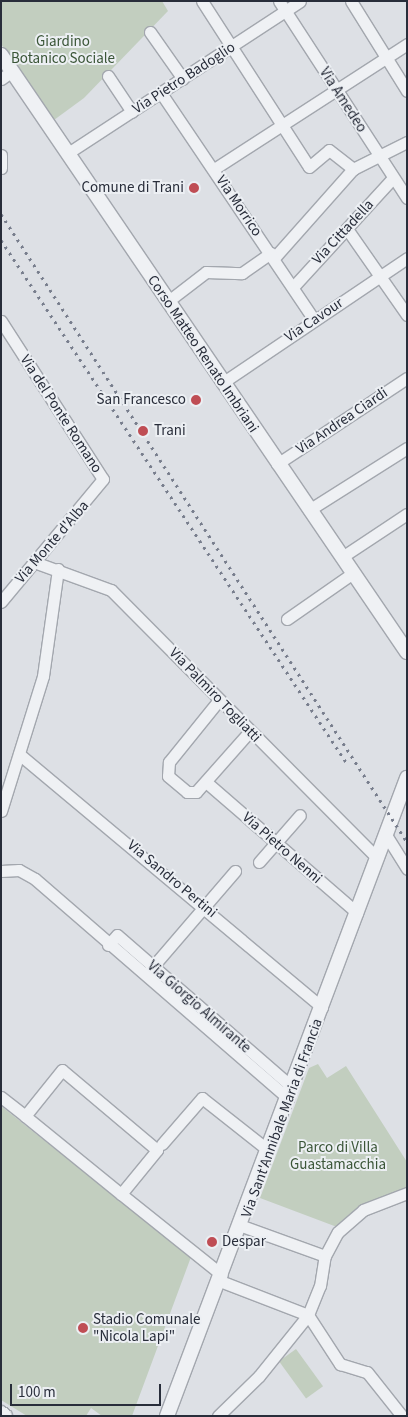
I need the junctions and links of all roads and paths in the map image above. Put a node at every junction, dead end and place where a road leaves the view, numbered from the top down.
1 (202, 1) edge
2 (300, 1) edge
3 (351, 1) edge
4 (282, 6) edge
5 (150, 32) dead end
6 (407, 44) edge
7 (233, 48) junction
8 (1, 55) edge
9 (386, 57) junction
10 (7, 75) edge
11 (108, 76) dead end
12 (183, 79) junction
13 (337, 90) junction
14 (407, 91) edge
15 (162, 93) junction
16 (132, 112) junction
17 (282, 125) junction
18 (407, 142) edge
19 (68, 153) junction
20 (1, 155) edge
21 (380, 158) junction
22 (1, 168) edge
23 (353, 169) junction
24 (214, 170) junction
25 (393, 178) junction
26 (407, 198) edge
27 (347, 229) junction
28 (272, 256) junction
29 (407, 258) edge
30 (381, 276) junction
31 (293, 287) junction
32 (167, 302) junction
33 (407, 315) edge
34 (314, 320) junction
35 (1, 322) edge
36 (407, 378) edge
37 (222, 383) junction
38 (407, 448) edge
39 (277, 464) junction
40 (103, 482) joint
41 (309, 510) junction
42 (407, 514) edge
43 (342, 557) junction
44 (34, 562) junction
45 (58, 569) junction
46 (353, 574) junction
47 (1, 602) edge
48 (287, 619) dead end
49 (407, 652) edge
50 (219, 700) junction
51 (250, 732) junction
52 (20, 754) junction
53 (407, 778) edge
54 (206, 782) junction
55 (1, 811) edge
56 (300, 815) dead end
57 (386, 835) junction
58 (276, 842) junction
59 (377, 858) junction
60 (259, 862) dead end
61 (407, 869) edge
62 (1, 870) edge
63 (235, 871) dead end
64 (205, 906) junction
65 (357, 914) junction
66 (108, 945) junction
67 (153, 967) junction
68 (145, 977) junction
69 (322, 1007) junction
70 (290, 1092) junction
71 (1, 1097) edge
72 (25, 1116) junction
73 (162, 1144) dead end
74 (269, 1151) junction
75 (407, 1193) edge
76 (120, 1194) junction
77 (242, 1226) junction
78 (325, 1256) junction
79 (221, 1278) junction
80 (308, 1315) junction
81 (1, 1413) edge
82 (167, 1415) edge
83 (5, 1416) edge
84 (218, 1416) edge
85 (402, 1416) edge

1 - 7 street
2 - 4 street, Via Pietro Badoglio
3 - 9 street
4 - 7 street, Via Pietro Badoglio
4 - 13 street, Via Amedeo
5 - 12 street
6 - 9 street
7 - 12 street, Via Pietro Badoglio
7 - 17 street
8 - 10 street, Corso Matteo Renato Imbriani
9 - 13 street
9 - 14 street
10 - 19 street, Corso Matteo Renato Imbriani
11 - 16 street
12 - 15 street, Via Pietro Badoglio
13 - 17 street
13 - 21 street, Via Amedeo
15 - 16 street, Via Pietro Badoglio
15 - 24 street, Via Morrico
16 - 19 street, Via Pietro Badoglio
17 - 23 street
17 - 24 street
18 - 21 street
19 - 32 street, Corso Matteo Renato Imbriani
20 - 22 street
21 - 23 street
21 - 25 street, Via Amedeo
23 - 28 street
24 - 28 street, Via Morrico
25 - 26 street, Via Amedeo
25 - 27 street, Via Cittadella
27 - 30 street
27 - 31 street, Via Cittadella
28 - 31 street, Via Morrico
28 - 32 street
29 - 30 street, Via Cavour
30 - 33 street
30 - 34 street, Via Cavour
31 - 34 street, Via Morrico
32 - 37 street, Corso Matteo Renato Imbriani
34 - 37 street, Via Cavour
35 - 40 street, Via del Ponte Romano
36 - 39 street, Via Andrea Ciardi
37 - 39 street, Corso Matteo Renato Imbriani
38 - 41 street
39 - 41 street, Corso Matteo Renato Imbriani
40 - 44 street, Via Monte d'Alba
41 - 43 street, Corso Matteo Renato Imbriani
42 - 43 street
43 - 46 street, Corso Matteo Renato Imbriani
44 - 45 street, Via Palmiro Togliatti
44 - 47 street, Via Monte d'Alba
45 - 50 street, Via Palmiro Togliatti
45 - 52 street
46 - 48 street
46 - 49 street, Corso Matteo Renato Imbriani
50 - 51 street, Via Palmiro Togliatti
50 - 54 street
51 - 54 street
51 - 59 street, Via Palmiro Togliatti
52 - 55 street
52 - 64 street, Via Sandro Pertini
53 - 57 street, Via Sant'Annibale Maria di Francia
54 - 58 street, Via Pietro Nenni
56 - 58 street
57 - 59 street, Via Sant'Annibale Maria di Francia
57 - 61 street
58 - 60 street
58 - 65 street, Via Pietro Nenni
59 - 65 street, Via Sant'Annibale Maria di Francia
62 - 66 street, Via Giorgio Almirante
63 - 64 street
64 - 67 street
64 - 69 street, Via Sandro Pertini
65 - 69 street, Via Sant'Annibale Maria di Francia
66 - 67 street, Via Giorgio Almirante
66 - 68 street, Via Giorgio Almirante
67 - 68 street
67 - 70 street, Via Giorgio Almirante
68 - 70 street, Via Giorgio Almirante
69 - 70 street, Via Sant'Annibale Maria di Francia
70 - 74 street, Via Sant'Annibale Maria di Francia
71 - 72 street
72 - 76 street
72 - 76 street
73 - 74 street
74 - 77 street, Via Sant'Annibale Maria di Francia
75 - 78 street
76 - 79 street
77 - 78 street
77 - 79 street, Via Sant'Annibale Maria di Francia
78 - 80 street
79 - 80 street
79 - 82 street, Via Sant'Annibale Maria di Francia
80 - 84 street
80 - 85 street
81 - 83 street

